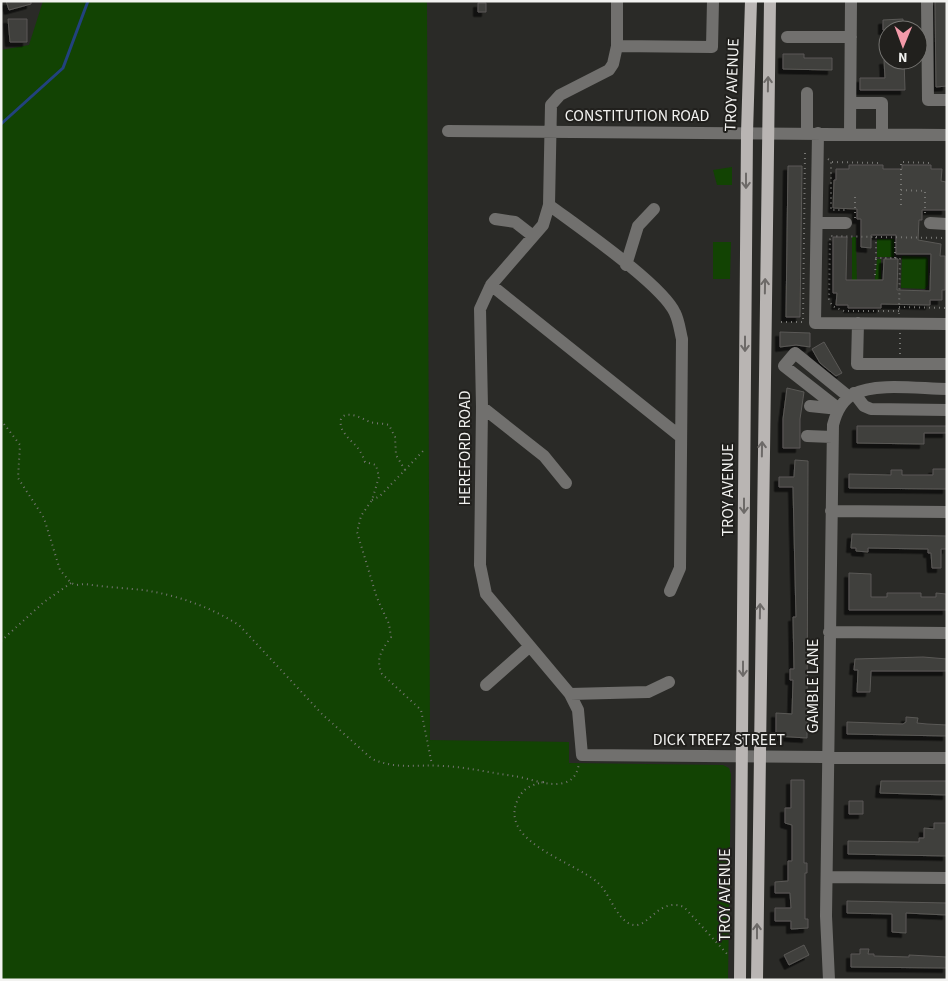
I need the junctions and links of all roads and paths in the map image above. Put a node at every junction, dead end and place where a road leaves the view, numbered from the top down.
1 (617, 1) edge
2 (713, 1) edge
3 (751, 1) edge
4 (770, 1) edge
5 (851, 1) edge
6 (927, 1) edge
7 (787, 37) dead end
8 (851, 37) junction
9 (617, 46) junction
10 (807, 93) dead end
11 (947, 100) edge
12 (851, 103) junction
13 (448, 131) dead end
14 (549, 132) junction
15 (747, 133) junction
16 (767, 133) junction
17 (812, 133) junction
18 (850, 134) junction
19 (882, 134) junction
20 (947, 134) edge
21 (811, 148) dead end
22 (825, 155) dead end
23 (831, 162) junction
24 (879, 163) dead end
25 (931, 163) dead end
26 (901, 190) junction
27 (901, 204) dead end
28 (549, 205) junction
29 (654, 209) dead end
30 (848, 210) dead end
31 (495, 219) dead end
32 (927, 221) joint
33 (816, 223) junction
34 (846, 223) dead end
35 (947, 224) edge
36 (533, 236) junction
37 (876, 237) junction
38 (895, 238) junction
39 (947, 238) edge
40 (876, 258) junction
41 (895, 258) junction
42 (626, 264) junction
43 (875, 275) dead end
44 (490, 286) junction
45 (899, 307) junction
46 (947, 308) edge
47 (900, 317) junction
48 (780, 322) dead end
49 (858, 323) junction
50 (947, 324) edge
51 (900, 364) junction
52 (947, 364) edge
53 (923, 389) junction
54 (947, 389) edge
55 (851, 395) junction
56 (810, 406) dead end
57 (482, 407) junction
58 (839, 409) junction
59 (923, 410) junction
60 (947, 410) edge
61 (1, 420) edge
62 (808, 436) dead end
63 (681, 437) junction
64 (832, 437) junction
65 (425, 448) dead end
66 (405, 470) junction
67 (566, 483) dead end
68 (372, 500) junction
69 (831, 511) junction
70 (947, 512) edge
71 (71, 582) junction
72 (670, 591) dead end
73 (829, 632) junction
74 (947, 634) edge
75 (1, 641) edge
76 (529, 647) junction
77 (669, 682) dead end
78 (486, 685) dead end
79 (570, 694) junction
80 (582, 755) junction
81 (742, 756) junction
82 (758, 756) junction
83 (828, 757) junction
84 (947, 758) edge
85 (432, 765) junction
86 (546, 782) junction
87 (827, 877) junction
88 (947, 878) edge
89 (728, 956) dead end
90 (740, 980) edge
91 (757, 980) edge
92 (829, 980) edge

1 - 9 street
2 - 9 street
3 - 15 main road, TROY AVENUE
16 -> 4 main road, TROY AVENUE
5 - 8 street
6 - 11 street
7 - 8 street
8 - 12 street
9 - 14 street, HEREFORD ROAD
10 - 17 street
12 - 18 street
12 - 19 street
13 - 14 street, CONSTITUTION ROAD
14 - 15 street, CONSTITUTION ROAD
14 - 28 street, HEREFORD ROAD
15 - 16 street, CONSTITUTION ROAD
15 -> 81 main road, TROY AVENUE
16 - 17 street, CONSTITUTION ROAD
82 -> 16 main road, TROY AVENUE
17 - 18 street, CONSTITUTION ROAD
17 - 33 street
18 - 19 street, CONSTITUTION ROAD
19 - 20 street, CONSTITUTION ROAD
21 - 48 path
22 - 23 path
23 - 24 path
23 - 30 path
25 - 26 path
26 - 27 path
26 - 32 path
28 - 36 street, HEREFORD ROAD
28 - 42 street
29 - 42 street
31 - 36 street
32 - 35 street
33 - 34 street
33 - 49 street
36 - 44 street, HEREFORD ROAD
37 - 38 path
37 - 40 path
37 - 47 path
38 - 39 path
38 - 41 path
40 - 41 path
40 - 43 path
41 - 45 path
42 - 63 street
44 - 57 street, HEREFORD ROAD
44 - 63 street
45 - 46 path
45 - 47 path
47 - 49 street
47 - 50 street
47 - 51 path
49 - 51 street
51 - 52 street
53 - 54 street
53 - 55 street
53 - 59 street
55 - 58 street, GAMBLE LANE
55 - 58 street
55 - 59 street
56 - 58 street
57 - 67 street
57 - 76 street, HEREFORD ROAD
58 - 64 street, GAMBLE LANE
59 - 60 street
61 - 71 path
62 - 64 street
63 - 72 street
64 - 69 street, GAMBLE LANE
65 - 66 path
66 - 68 path
66 - 68 path
68 - 85 path
69 - 70 street
69 - 73 street, GAMBLE LANE
71 - 75 path
71 - 85 path
73 - 74 street
73 - 83 street, GAMBLE LANE
76 - 78 street
76 - 79 street, HEREFORD ROAD
77 - 79 street
79 - 80 street, HEREFORD ROAD
80 - 81 street, DICK TREFZ STREET
80 - 86 path
81 - 82 street, DICK TREFZ STREET
81 - 90 main road, TROY AVENUE
82 - 83 street, DICK TREFZ STREET
91 -> 82 main road, TROY AVENUE
83 - 84 street, DICK TREFZ STREET
83 - 87 street, GAMBLE LANE
85 - 86 path
86 - 89 path
87 - 88 street
87 - 92 street, GAMBLE LANE

